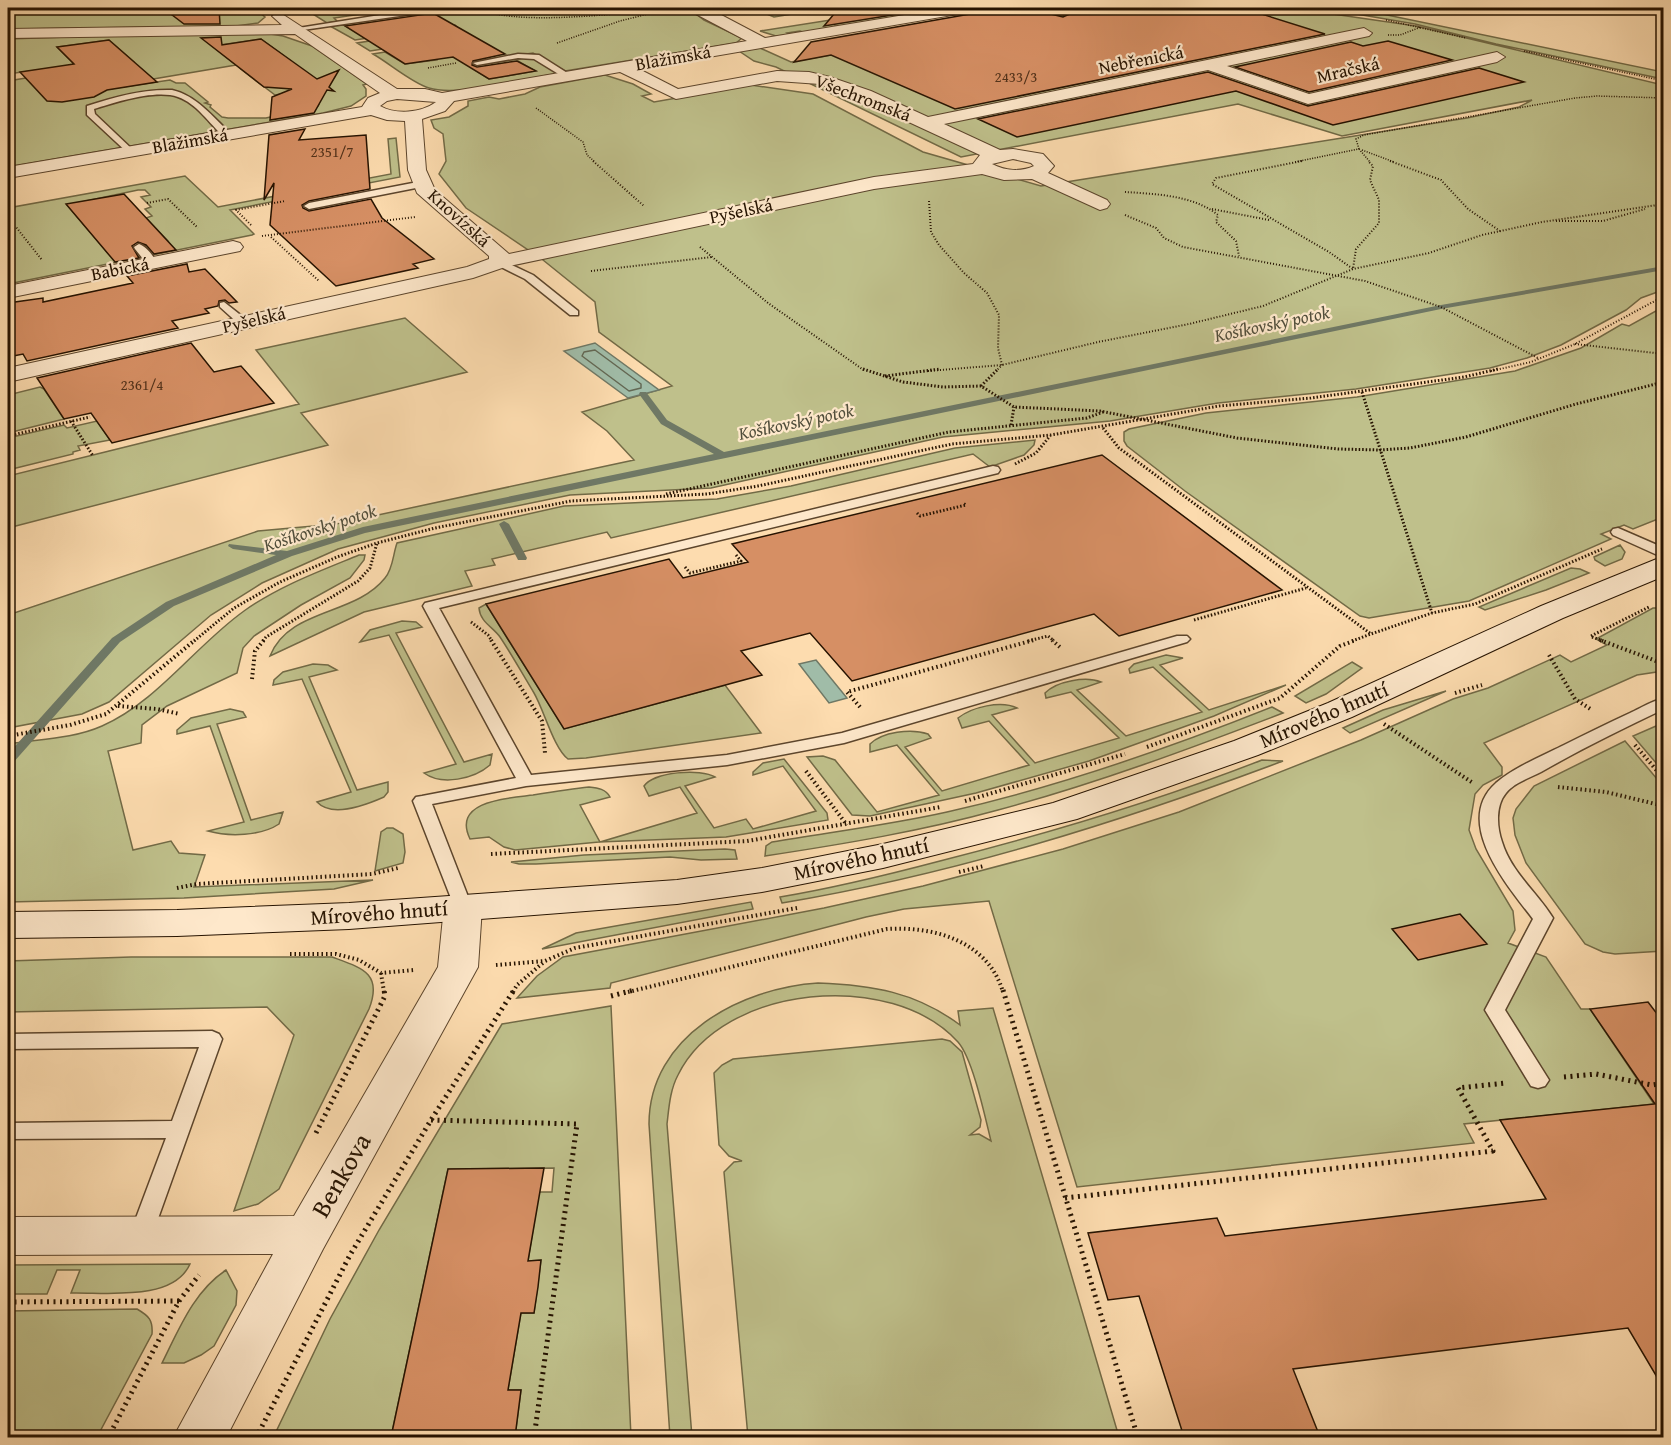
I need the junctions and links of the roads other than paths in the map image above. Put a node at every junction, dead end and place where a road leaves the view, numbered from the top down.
1 (268, 8) edge
2 (701, 8) edge
3 (970, 8) edge
4 (424, 10) dead end
5 (296, 29) junction
6 (8, 33) edge
7 (1364, 33) dead end
8 (762, 43) junction
9 (1497, 57) dead end
10 (477, 63) dead end
11 (1210, 65) junction
12 (622, 67) junction
13 (568, 76) junction
14 (394, 95) junction
15 (442, 98) junction
16 (372, 110) junction
17 (413, 115) junction
18 (925, 123) junction
19 (227, 135) junction
20 (130, 152) junction
21 (990, 161) junction
22 (8, 173) edge
23 (423, 184) junction
24 (1100, 204) road end
25 (309, 206) dead end
26 (233, 247) dead end
27 (497, 256) junction
28 (8, 292) edge
29 (224, 305) dead end
30 (574, 313) dead end
31 (244, 322) junction
32 (8, 375) edge
33 (993, 470) road end
34 (1618, 532) dead end
35 (1664, 554) edge
36 (1664, 565) edge
37 (1182, 639) dead end
38 (1664, 703) edge
39 (526, 781) junction
40 (463, 907) junction
41 (8, 925) edge
42 (8, 1041) edge
43 (1538, 1080) road end
44 (180, 1129) junction
45 (8, 1131) edge
46 (142, 1234) junction
47 (307, 1235) junction
48 (8, 1236) edge
49 (199, 1437) edge

1 - 5 street
2 - 8 street
3 - 8 street, Blažimská
4 - 5 lane
5 - 6 street
5 - 14 street
7 - 11 street, Nebřenická
8 - 12 street, Blažimská
9 - 11 street, Mračská
10 - 13 lane
11 - 18 street, Nebřenická
12 - 13 street, Blažimská
12 - 18 street, Všechromská
13 - 15 street, Blažimská
14 - 15 street
14 - 16 street
15 - 17 street
16 - 17 street
16 - 19 street, Blažimská
17 - 23 street, Knovízská
18 - 21 street, Všechromská
19 - 20 street, Blažimská
19 - 20 lane
20 - 22 street, Blažimská
21 - 24 street, Všechromská
21 - 27 street, Pyšelská
23 - 25 lane
23 - 27 street, Knovízská
26 - 28 street, Babická
27 - 30 lane
27 - 31 street, Pyšelská
29 - 31 lane
31 - 32 street, Pyšelská
33 - 39 lane
34 - 35 lane
36 - 40 street, Mírového hnutí
37 - 39 lane
38 - 43 lane
39 - 40 lane
40 - 41 street, Mírového hnutí
40 - 47 street, Benkova
42 - 44 lane
44 - 45 lane
44 - 46 lane
46 - 47 street
46 - 48 street
47 - 49 street, Benkova

